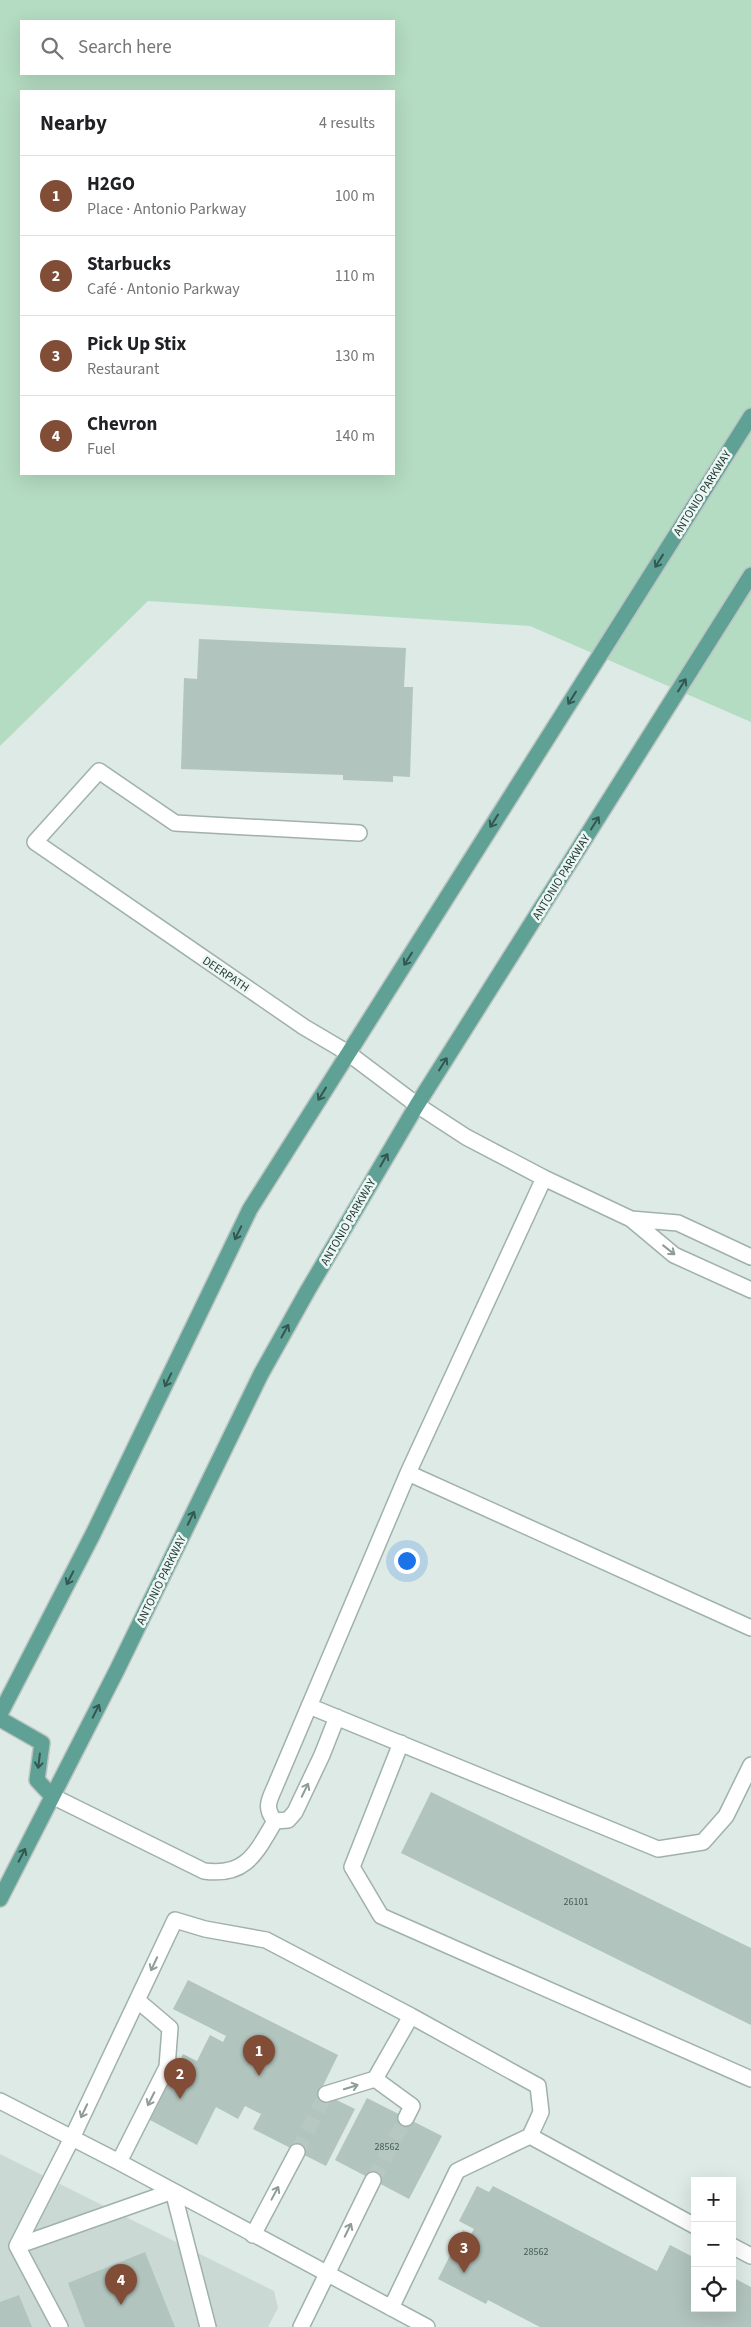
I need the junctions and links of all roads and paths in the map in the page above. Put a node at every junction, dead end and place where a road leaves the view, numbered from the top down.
1 (751, 416) edge
2 (751, 575) edge
3 (359, 833) dead end
4 (348, 1053) junction
5 (417, 1105) junction
6 (544, 1178) junction
7 (631, 1219) junction
8 (751, 1257) edge
9 (751, 1290) edge
10 (408, 1473) junction
11 (751, 1628) edge
12 (309, 1706) junction
13 (0, 1714) edge
14 (337, 1717) junction
15 (0, 1719) edge
16 (401, 1743) junction
17 (751, 1765) edge
18 (52, 1796) junction
19 (274, 1821) junction
20 (0, 1899) edge
21 (137, 2000) junction
22 (411, 2016) junction
23 (375, 2079) junction
24 (751, 2079) edge
25 (326, 2094) dead end
26 (0, 2101) edge
27 (406, 2118) tunnel mouth
28 (530, 2136) junction
29 (72, 2138) junction
30 (297, 2152) tunnel mouth
31 (119, 2162) junction
32 (373, 2180) tunnel mouth
33 (173, 2191) junction
34 (691, 2224) edge
35 (253, 2235) junction
36 (17, 2246) junction
37 (736, 2248) edge
38 (751, 2256) edge
39 (328, 2274) junction
40 (391, 2308) junction
41 (60, 2327) edge
42 (208, 2327) edge
43 (301, 2327) edge
44 (427, 2327) edge

1 -> 4 main road, ANTONIO PARKWAY
5 -> 2 main road, ANTONIO PARKWAY
3 - 4 street, DEERPATH
4 - 5 street, DEERPATH
4 -> 13 main road, ANTONIO PARKWAY
5 - 6 street, DEERPATH
18 -> 5 main road, ANTONIO PARKWAY
6 - 7 street, DEERPATH
6 - 10 street
7 - 8 street
7 -> 9 street
10 - 11 street
10 - 12 street
12 - 14 street
12 - 19 street
14 - 16 street
19 -> 14 street
15 -> 18 main road
16 - 17 street
16 - 24 street
18 - 19 street
20 -> 18 main road, ANTONIO PARKWAY
22 -> 21 street
21 -> 29 street
21 -> 31 street
22 - 23 street
22 - 28 street
25 -> 23 street
23 - 27 street
26 - 29 street
28 - 34 street
28 - 40 street
29 - 31 street
29 - 36 street
35 -> 30 street
31 - 33 street
39 -> 32 street
33 - 35 street
33 - 36 street
33 - 42 street
35 - 39 street
36 - 41 street
37 - 38 street
39 - 40 street
39 - 43 street
40 - 44 street

